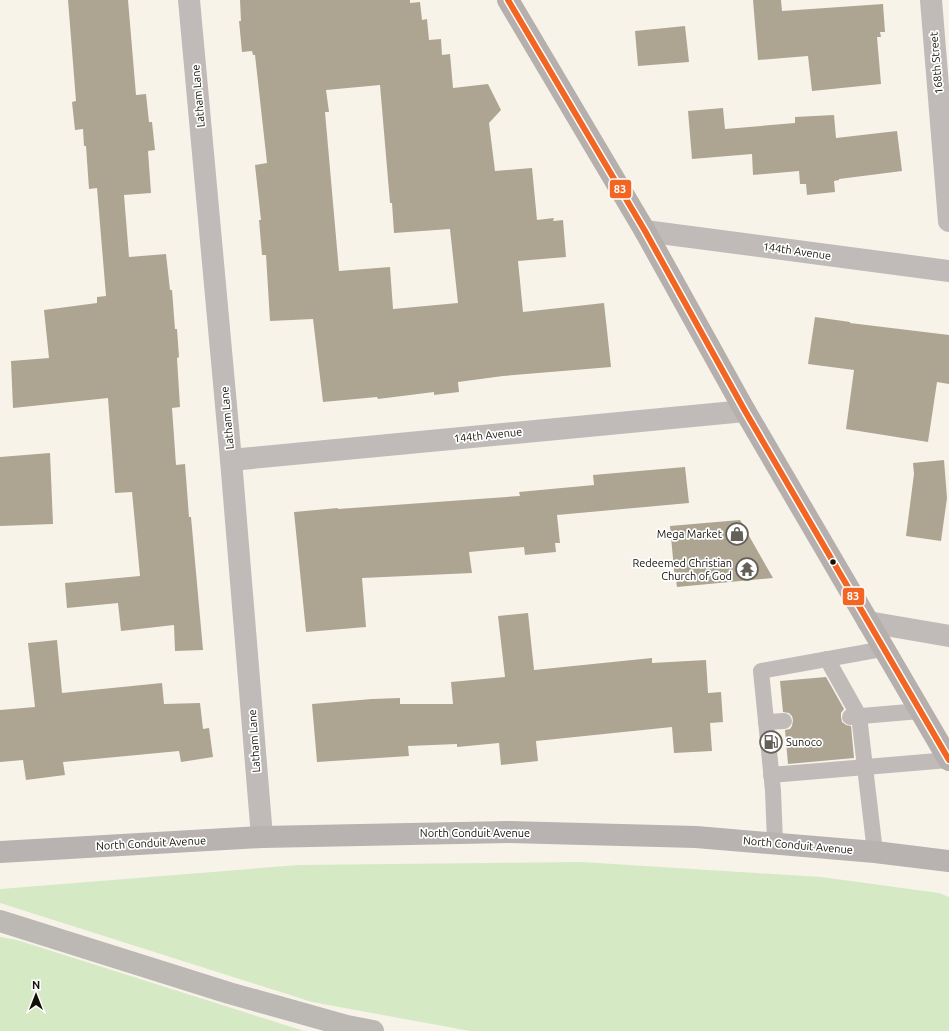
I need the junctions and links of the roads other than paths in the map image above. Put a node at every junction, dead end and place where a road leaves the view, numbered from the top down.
1 (189, 0) edge
2 (508, 0) edge
3 (931, 0) edge
4 (949, 221) edge
5 (645, 231) junction
6 (949, 271) edge
7 (745, 411) junction
8 (231, 460) junction
9 (868, 622) junction
10 (949, 636) edge
11 (883, 649) junction
12 (827, 659) junction
13 (920, 711) junction
14 (855, 716) junction
15 (784, 721) dead end
16 (766, 722) junction
17 (949, 760) edge
18 (866, 767) junction
19 (771, 775) junction
20 (262, 837) junction
21 (775, 842) junction
22 (0, 852) edge
23 (875, 852) junction
24 (949, 861) edge
25 (0, 921) edge
26 (373, 1031) edge

1 - 8 street, Latham Lane
2 - 5 main road
3 - 4 street, 168th Street
5 - 6 street, 144th Avenue
5 - 7 main road
7 - 8 street, 144th Avenue
7 - 9 main road
8 - 20 street, Latham Lane
9 - 10 street
9 - 11 main road
11 - 12 lane
11 - 13 main road
12 - 14 lane
12 - 16 lane
13 - 14 lane
13 - 17 main road
14 - 18 lane
15 - 16 lane
16 - 19 lane
17 - 18 lane
18 - 19 lane
18 - 23 lane
19 - 21 lane
20 - 21 main road, North Conduit Avenue
20 - 22 main road, North Conduit Avenue
21 - 23 main road, North Conduit Avenue
23 - 24 main road, North Conduit Avenue
25 - 26 highway

